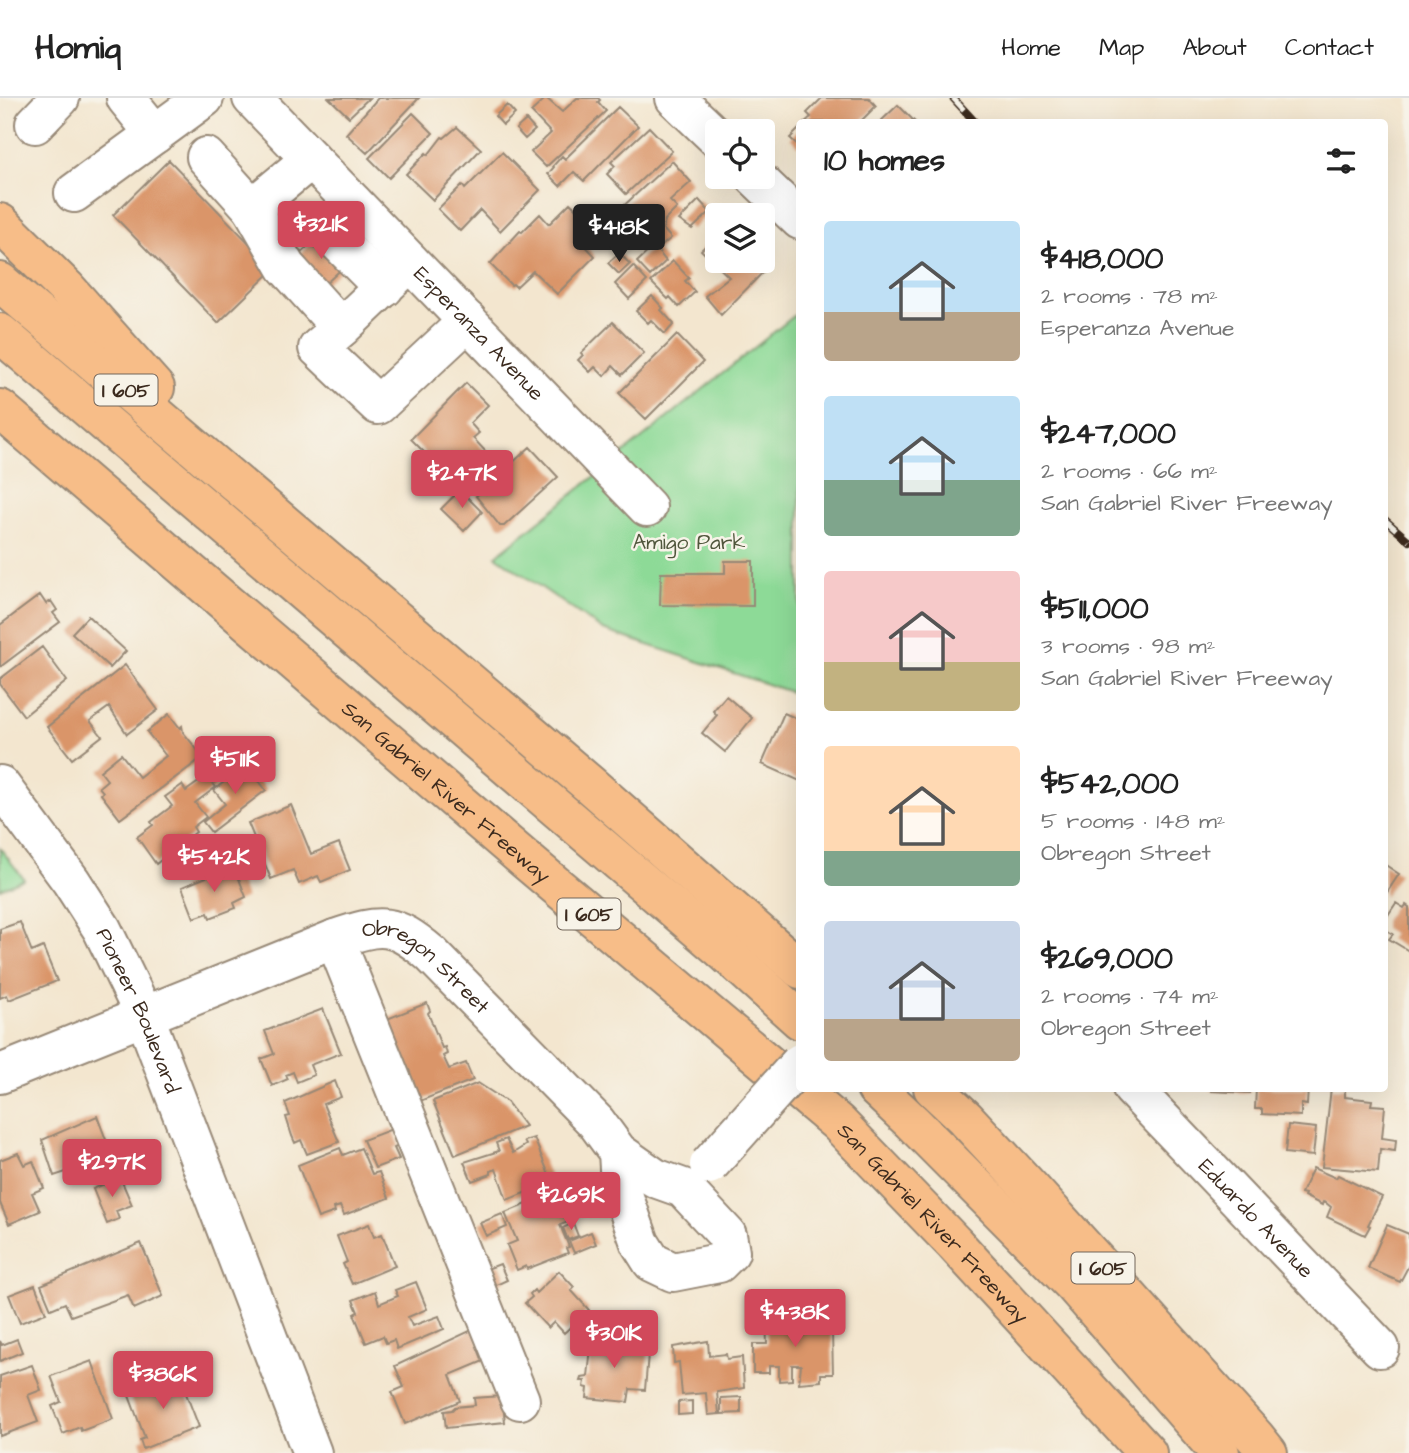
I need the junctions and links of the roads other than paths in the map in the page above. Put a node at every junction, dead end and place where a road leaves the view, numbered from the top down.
1 (126, 98) edge
2 (204, 98) edge
3 (252, 98) edge
4 (675, 98) edge
5 (705, 127) edge
6 (155, 134) junction
7 (206, 157) dead end
8 (311, 159) junction
9 (768, 189) edge
10 (74, 193) dead end
11 (252, 208) junction
12 (796, 216) edge
13 (0, 223) edge
14 (397, 275) junction
15 (0, 282) edge
16 (467, 321) junction
17 (341, 328) junction
18 (0, 333) edge
19 (0, 356) edge
20 (0, 409) edge
21 (252, 497) junction
22 (647, 508) dead end
23 (0, 785) edge
24 (335, 939) junction
25 (796, 965) edge
26 (796, 1016) edge
27 (145, 1017) junction
28 (796, 1036) edge
29 (796, 1067) edge
30 (0, 1074) edge
31 (796, 1088) edge
32 (801, 1092) edge
33 (859, 1092) edge
34 (880, 1092) edge
35 (937, 1092) edge
36 (1136, 1092) edge
37 (618, 1152) junction
38 (696, 1177) junction
39 (1380, 1348) dead end
40 (520, 1400) dead end
41 (312, 1453) edge
42 (1146, 1453) edge
43 (1197, 1453) edge
44 (1220, 1453) edge
45 (1268, 1453) edge

1 - 6 street
2 - 6 street
3 - 8 street, Esperanza Avenue
4 - 5 street
6 - 10 street
7 - 11 street
8 - 11 street
8 - 14 street, Esperanza Avenue
9 - 12 street
11 - 17 street
13 - 21 highway
14 - 16 street, Esperanza Avenue
14 - 17 street
15 - 21 highway, I 605
16 - 17 street
16 - 22 street, Esperanza Avenue
18 - 26 highway
19 - 28 highway
20 - 31 highway, San Gabriel River Freeway / I 605
21 - 25 highway, I 605
23 - 27 street, Pioneer Boulevard
24 - 27 street, Obregon Street
24 - 37 street, Obregon Street
24 - 40 street
27 - 30 street, Obregon Street
27 - 41 street, Pioneer Boulevard
29 - 38 street, bridge
32 - 42 highway, San Gabriel River Freeway / I 605
33 - 43 highway
34 - 44 highway
35 - 45 highway, I 605
36 - 39 street, Eduardo Avenue
37 - 38 street, Obregon Street
37 - 38 street, Obregon Street

